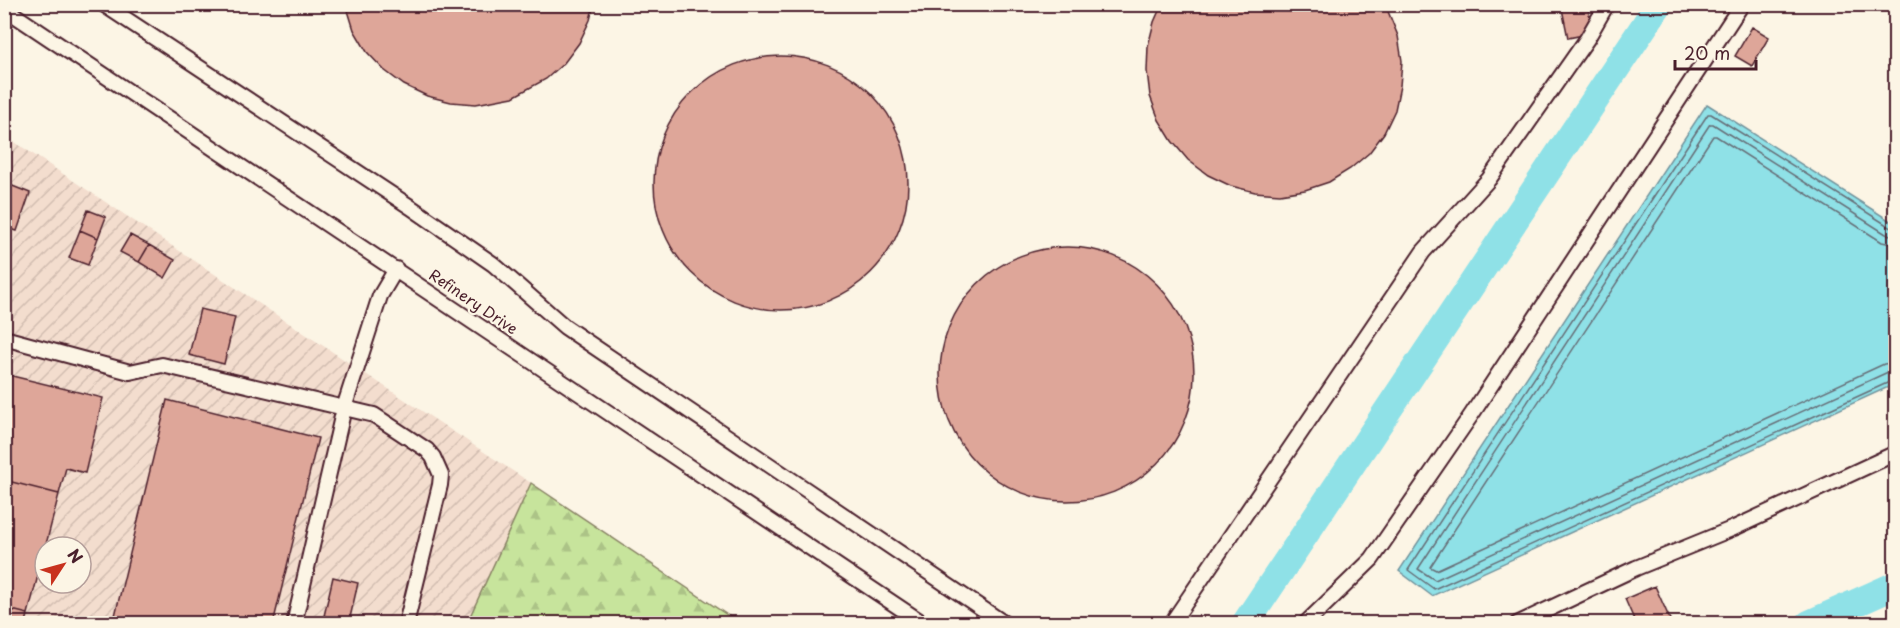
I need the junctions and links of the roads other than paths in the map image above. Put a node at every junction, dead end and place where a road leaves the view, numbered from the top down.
1 (103, 4) edge
2 (1607, 4) edge
3 (1742, 4) edge
4 (4, 8) edge
5 (396, 269) junction
6 (4, 338) edge
7 (344, 408) junction
8 (1896, 453) edge
9 (294, 624) edge
10 (406, 624) edge
11 (924, 624) edge
12 (1005, 624) edge
13 (1171, 624) edge
14 (1305, 624) edge
15 (1517, 624) edge

1 - 12 lane
2 - 13 lane
3 - 14 lane
4 - 5 lane, Refinery Drive
5 - 7 lane
5 - 11 lane, Refinery Drive
6 - 7 lane
7 - 9 lane
7 - 10 lane
8 - 15 lane

